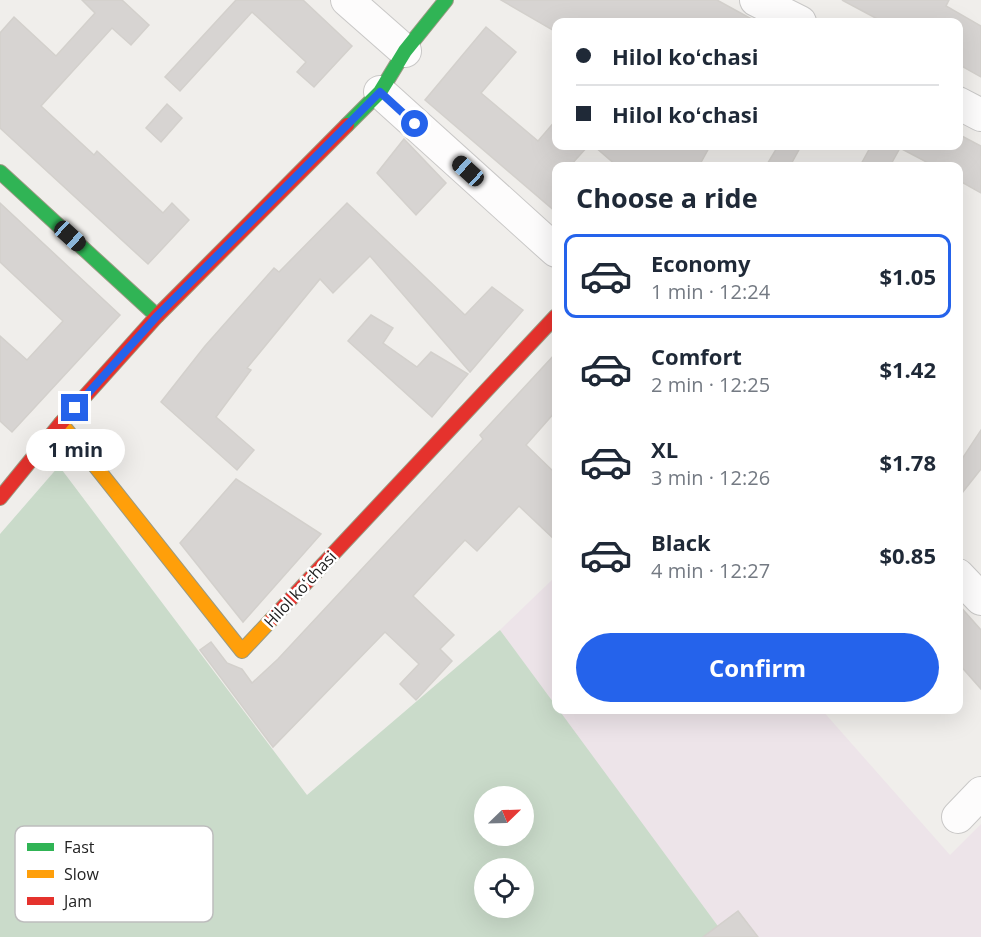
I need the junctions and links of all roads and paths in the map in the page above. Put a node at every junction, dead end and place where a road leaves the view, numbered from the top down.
1 (347, 0) edge
2 (756, 0) edge
3 (447, 2) edge
4 (792, 18) edge
5 (405, 51) junction
6 (380, 92) junction
7 (963, 106) edge
8 (981, 115) edge
9 (0, 172) edge
10 (552, 247) edge
11 (157, 316) junction
12 (552, 320) edge
13 (61, 423) junction
14 (0, 498) edge
15 (963, 580) edge
16 (981, 599) edge
17 (981, 793) edge
18 (957, 818) dead end

1 - 5 street
2 - 4 street
3 - 5 street
5 - 6 street
6 - 10 street
6 - 11 street
7 - 8 street
9 - 11 street
11 - 13 street
12 - 13 street, Hilol koʻchasi
13 - 14 street
15 - 16 street
17 - 18 street

